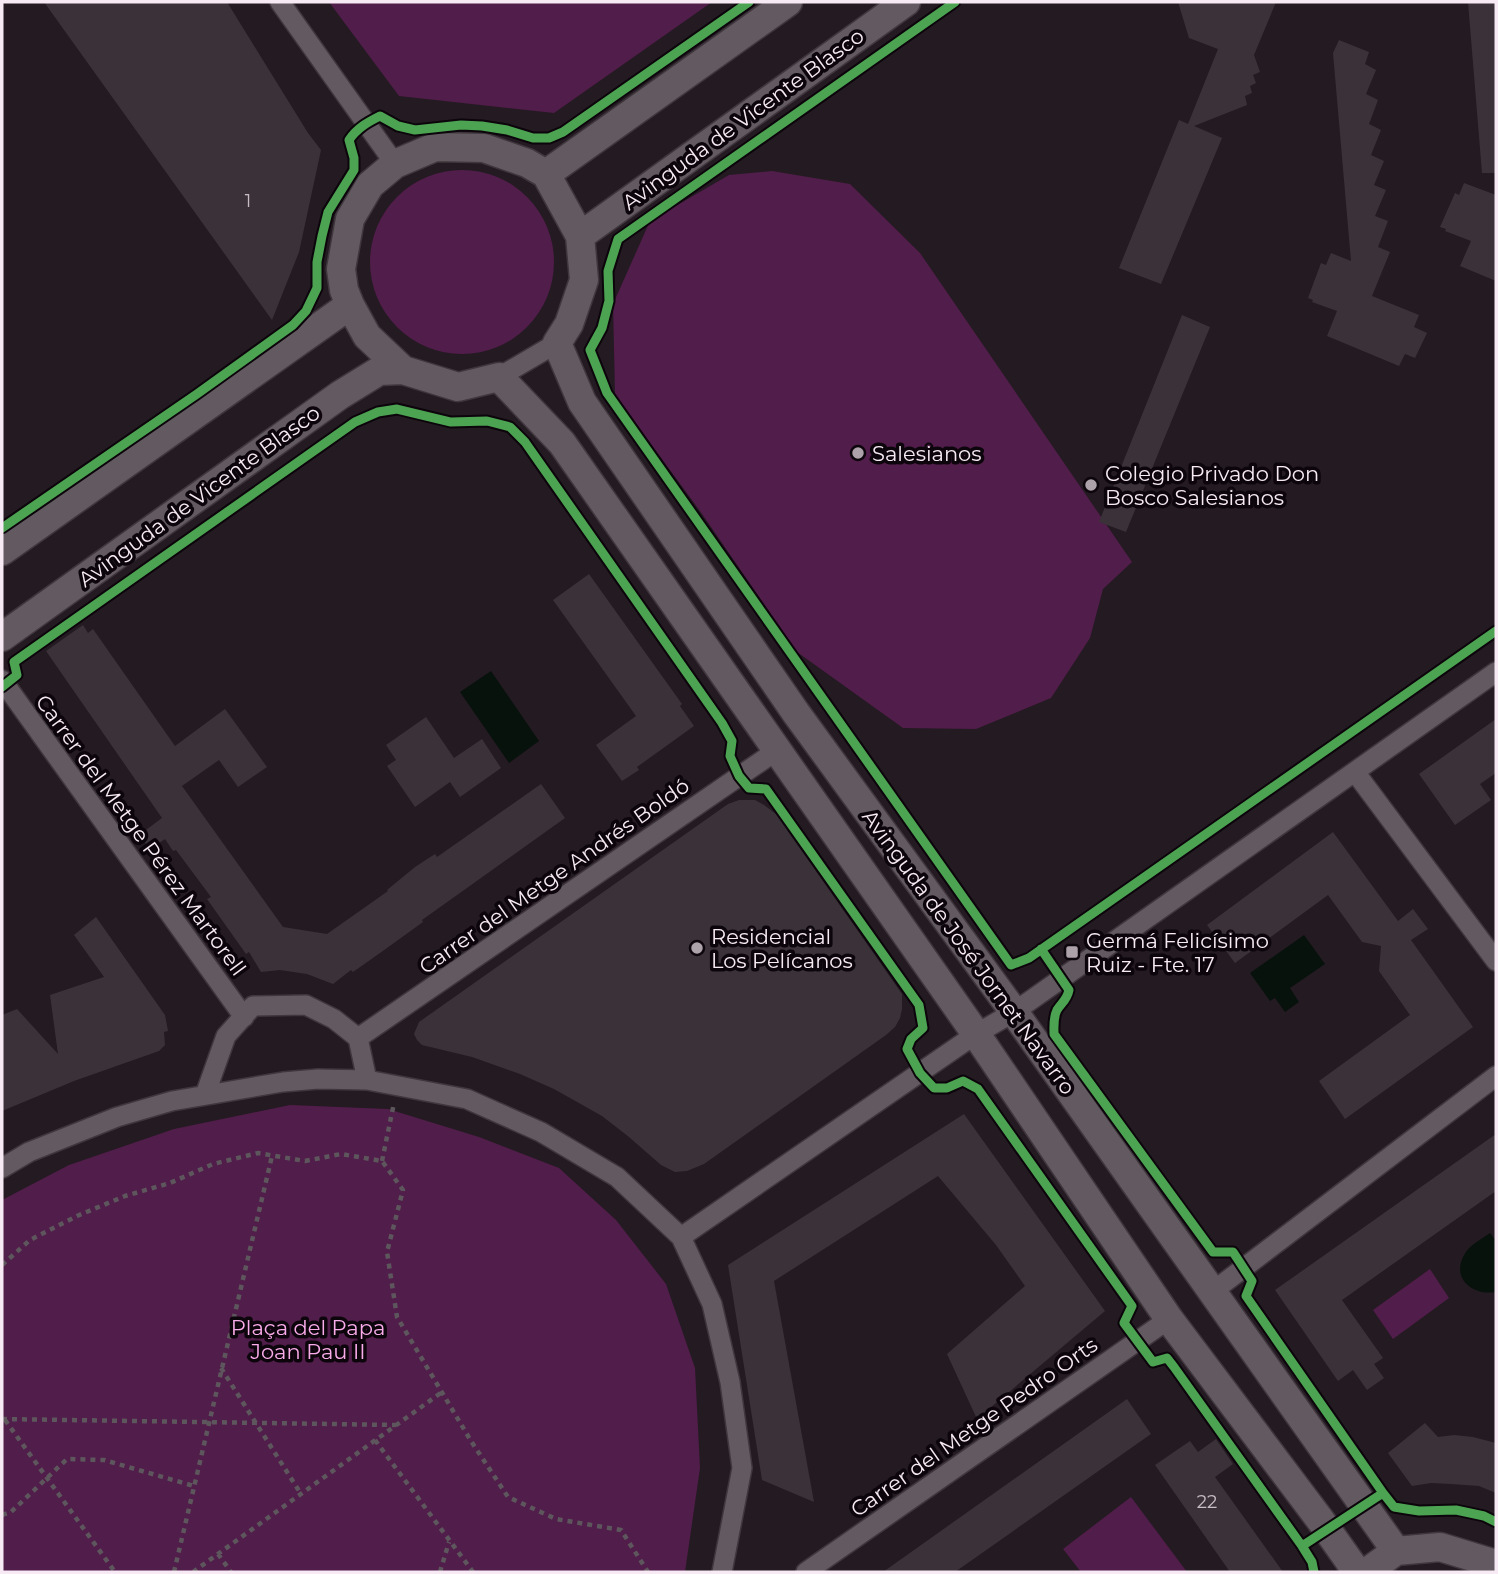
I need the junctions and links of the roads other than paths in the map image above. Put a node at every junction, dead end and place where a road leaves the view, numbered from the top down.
1 (280, 2) edge
2 (788, 2) edge
3 (906, 2) edge
4 (395, 164) junction
5 (546, 174) junction
6 (580, 236) junction
7 (350, 305) junction
8 (557, 343) junction
9 (403, 370) junction
10 (499, 377) junction
11 (2, 551) edge
12 (2, 637) edge
13 (1496, 672) edge
14 (2, 680) edge
15 (776, 751) junction
16 (1355, 772) junction
17 (1496, 961) edge
18 (1014, 1012) junction
19 (244, 1017) junction
20 (976, 1034) junction
21 (358, 1038) junction
22 (1496, 1076) edge
23 (368, 1080) junction
24 (205, 1095) junction
25 (2, 1168) edge
26 (681, 1237) junction
27 (1212, 1292) junction
28 (1169, 1320) junction
29 (1396, 1551) junction
30 (727, 1569) edge
31 (1496, 1569) edge
32 (806, 1572) edge
33 (1357, 1572) edge
34 (1367, 1572) edge

1 - 4 street
2 - 5 street
3 - 6 street, Avinguda de Vicente Blasco
4 - 5 street
4 - 7 street
5 - 6 street
6 - 8 street
7 - 9 street
7 - 11 street
8 - 10 street
8 - 18 street, Avinguda de José Jornet Navarro
9 - 10 street
9 - 12 street, Avinguda de Vicente Blasco
10 - 15 street, Avinguda de José Jornet Navarro
13 - 16 street
14 - 19 street, Carrer del Metge Pérez Martorell
15 - 20 street, Avinguda de José Jornet Navarro
15 - 21 street, Carrer del Metge Andrés Boldó
16 - 17 street
16 - 18 street
18 - 20 street
18 - 27 street, Avinguda de José Jornet Navarro
19 - 21 street
19 - 24 street
20 - 26 street
20 - 28 street, Avinguda de José Jornet Navarro
21 - 23 street
22 - 27 street
23 - 24 street
23 - 26 street
24 - 25 street
26 - 30 street
27 - 29 street, Avinguda de José Jornet Navarro
28 - 32 street, Carrer del Metge Pedro Orts
28 - 33 street, Avinguda de José Jornet Navarro
29 - 31 street
29 - 34 street

